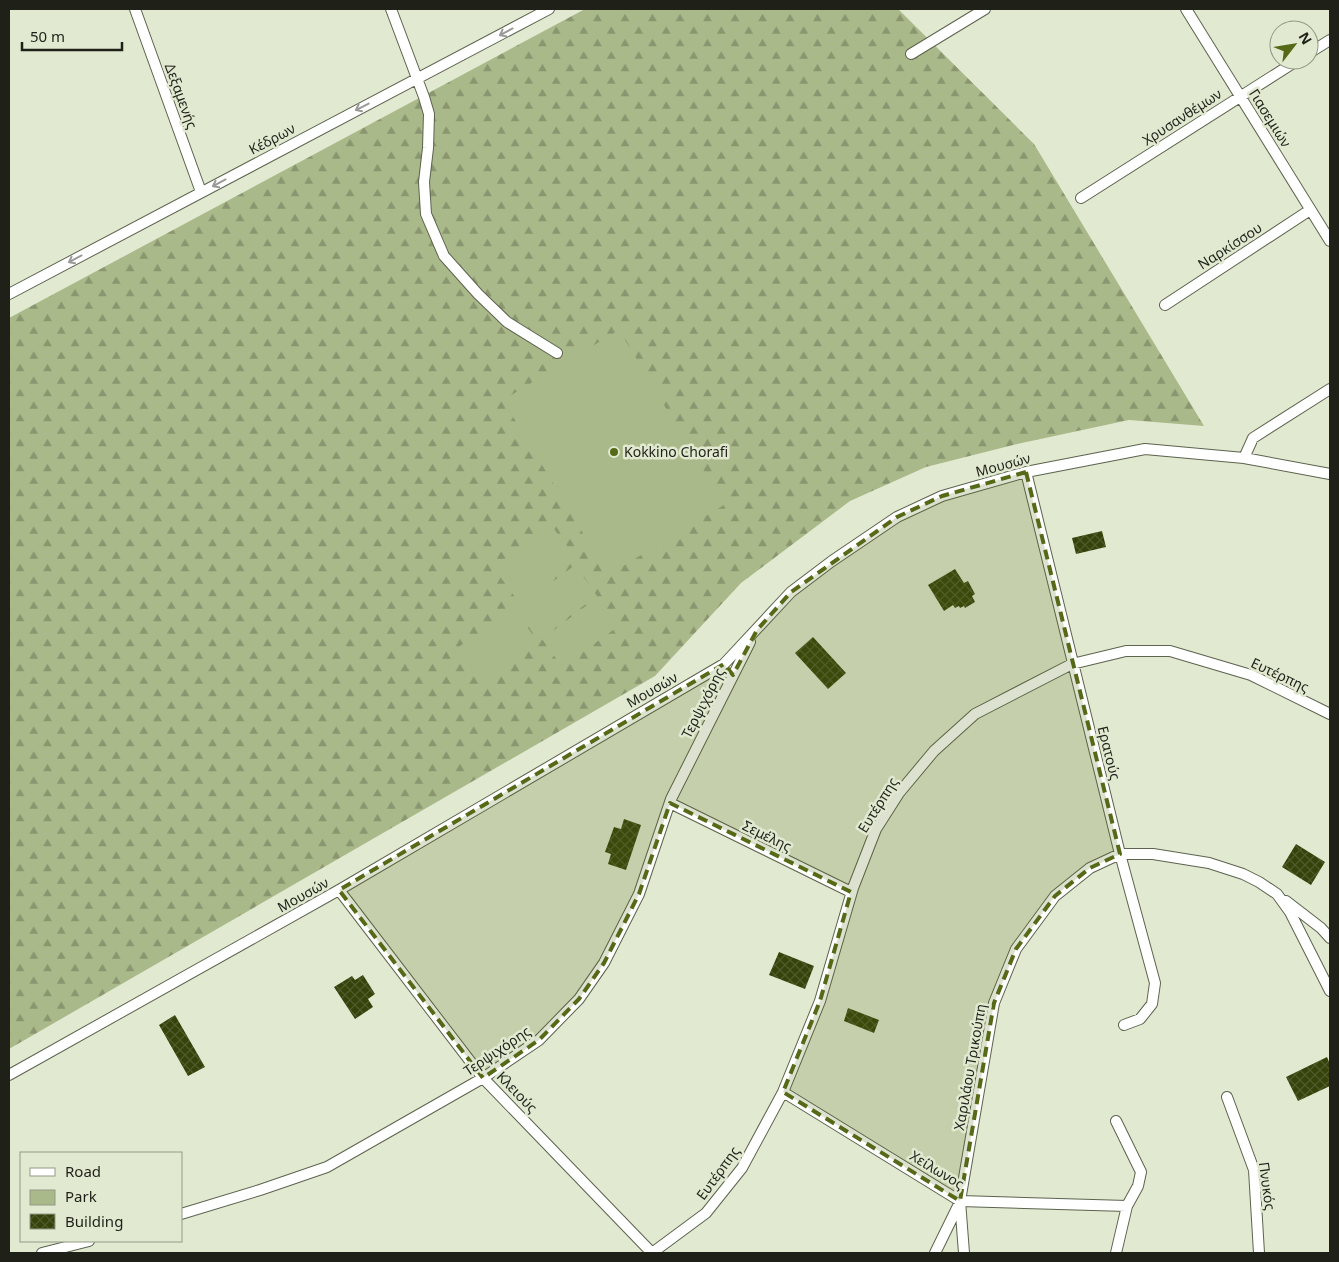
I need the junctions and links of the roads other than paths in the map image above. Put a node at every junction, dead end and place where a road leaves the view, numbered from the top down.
1 (135, 9) edge
2 (391, 9) edge
3 (549, 9) edge
4 (985, 9) edge
5 (1186, 9) edge
6 (1330, 40) edge
7 (1319, 47) edge
8 (911, 54) dead end
9 (1282, 70) edge
10 (417, 79) junction
11 (1240, 96) junction
12 (200, 192) junction
13 (1081, 198) dead end
14 (1310, 210) junction
15 (1330, 241) edge
16 (9, 294) edge
17 (1165, 305) dead end
18 (557, 353) dead end
19 (1330, 389) edge
20 (1244, 458) junction
21 (1026, 472) junction
22 (1330, 474) edge
23 (757, 630) junction
24 (724, 664) junction
25 (1072, 664) junction
26 (733, 675) junction
27 (1330, 714) edge
28 (670, 803) junction
29 (1120, 854) junction
30 (339, 890) junction
31 (851, 892) junction
32 (1277, 894) junction
33 (1330, 938) edge
34 (1330, 991) edge
35 (1124, 1025) dead end
36 (9, 1075) edge
37 (484, 1078) junction
38 (783, 1092) junction
39 (1227, 1097) dead end
40 (1116, 1121) dead end
41 (960, 1201) junction
42 (1127, 1206) junction
43 (182, 1214) edge
44 (85, 1242) edge
45 (42, 1253) edge
46 (652, 1253) edge
47 (936, 1253) edge
48 (964, 1253) edge
49 (1116, 1253) edge
50 (1259, 1253) edge

1 - 12 street, Δεξαμενής
2 - 10 street
3 -> 10 street, Κέδρων
4 - 8 street
5 - 11 street, Γιασεμιών
6 - 7 street
9 - 11 street, Χρυσανθέμων
10 -> 12 street, Κέδρων
10 - 18 street
11 - 13 street, Χρυσανθέμων
11 - 14 street, Γιασεμιών
12 -> 16 street, Κέδρων
14 - 15 street, Γιασεμιών
14 - 17 street, Ναρκίσσου
19 - 20 street
20 - 21 street, Μουσών
20 - 22 street, Μουσών
21 - 23 street, Μουσών
21 - 25 street, Ερατούς
23 - 24 street, Μουσών
23 - 26 street, Τερψιχόρης
24 - 26 street
24 - 30 street, Μουσών
25 - 27 street, Ευτέρπης
25 - 29 street, Ερατούς
25 - 31 street, Ευτέρπης
26 - 28 street, Τερψιχόρης
28 - 31 street, Σεμέλης
28 - 37 street, Τερψιχόρης
29 - 32 street, Χαριλάου Τρικούπη
29 - 35 street, Ερατούς
29 - 41 street, Χαριλάου Τρικούπη
30 - 36 street, Μουσών
30 - 37 street, Κλειούς
31 - 38 street, Ευτέρπης
32 - 33 street
32 - 34 street, Χαριλάου Τρικούπη
37 - 43 street, Τερψιχόρης
37 - 46 street, Κλειούς
38 - 41 street, Χείλωνος
38 - 46 street, Ευτέρπης
39 - 50 street, Πνυκός
40 - 42 street
41 - 42 street, Χείλωνος
41 - 47 street
41 - 48 street, Χαριλάου Τρικούπη
42 - 49 street
44 - 45 street

